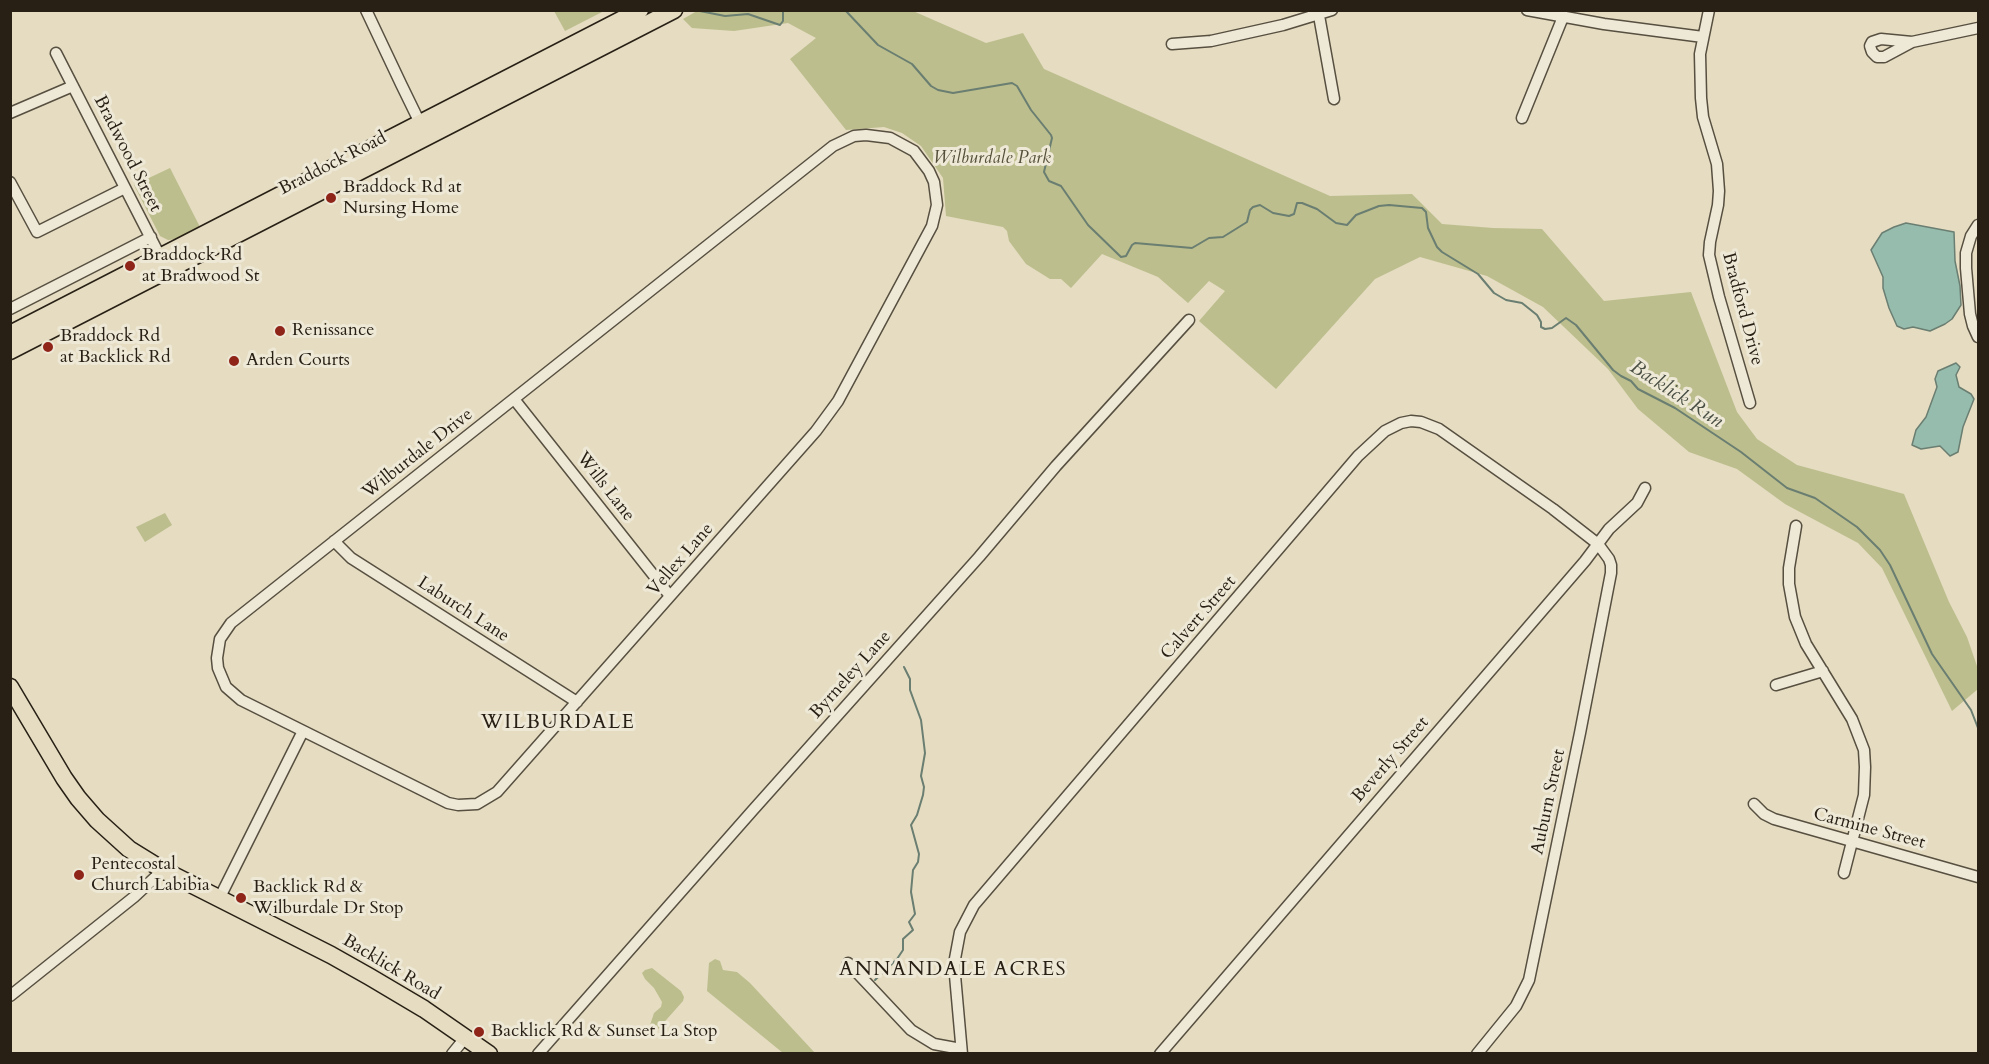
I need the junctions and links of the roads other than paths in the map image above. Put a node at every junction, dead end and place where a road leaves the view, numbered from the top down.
1 (366, 10) edge
2 (640, 10) edge
3 (674, 10) edge
4 (1332, 10) edge
5 (1527, 10) edge
6 (1709, 10) edge
7 (1319, 13) edge
8 (1563, 17) junction
9 (1978, 28) edge
10 (1703, 37) junction
11 (1912, 42) dead end
12 (1172, 44) dead end
13 (56, 53) dead end
14 (73, 86) junction
15 (1334, 99) dead end
16 (10, 114) edge
17 (1522, 118) dead end
18 (420, 123) junction
19 (434, 134) junction
20 (910, 148) joint
21 (10, 182) edge
22 (125, 188) junction
23 (1978, 225) edge
24 (151, 237) junction
25 (163, 264) junction
26 (10, 309) edge
27 (1189, 320) dead end
28 (10, 333) edge
29 (1978, 337) edge
30 (10, 351) edge
31 (514, 399) junction
32 (1750, 403) dead end
33 (1645, 488) dead end
34 (1796, 526) dead end
35 (334, 541) junction
36 (1598, 544) junction
37 (670, 597) junction
38 (1823, 671) junction
39 (1776, 685) dead end
40 (10, 687) edge
41 (577, 702) junction
42 (303, 731) junction
43 (1754, 804) dead end
44 (1851, 841) junction
45 (163, 870) junction
46 (1844, 873) dead end
47 (1978, 877) edge
48 (219, 899) junction
49 (848, 963) dead end
50 (10, 996) edge
51 (465, 1038) junction
52 (961, 1051) edge
53 (452, 1053) edge
54 (489, 1053) edge
55 (538, 1053) edge
56 (1160, 1053) edge
57 (1477, 1053) edge

1 - 18 street
2 - 18 main road, Braddock Road
3 - 19 main road, Braddock Road
4 - 7 street
5 - 8 street
6 - 10 street, Bradford Drive
7 - 12 street
7 - 15 street
8 - 10 street
8 - 17 street
9 - 11 street
10 - 32 street, Bradford Drive
13 - 14 street, Bradwood Street
14 - 16 street
14 - 22 street, Bradwood Street
18 - 19 street
18 - 25 main road, Braddock Road
19 - 25 main road, Braddock Road
20 - 31 street, Wilburdale Drive
20 - 37 street, Vellex Lane
21 - 22 street
22 - 24 street, Bradwood Street
23 - 29 street
24 - 25 street, Bradwood Street
24 - 26 street
25 - 28 main road, Braddock Road
25 - 30 main road, Braddock Road
27 - 55 street, Byrneley Lane
31 - 35 street, Wilburdale Drive
31 - 37 street, Wills Lane
33 - 36 street, Beverly Street
34 - 38 street
35 - 41 street, Laburch Lane
35 - 42 street, Wilburdale Drive
36 - 52 street, Calvert Street
36 - 56 street, Beverly Street
36 - 57 street, Auburn Street
37 - 41 street, Vellex Lane
38 - 39 street
38 - 44 street
40 - 45 main road, Backlick Road
41 - 42 street, Vellex Lane
42 - 48 street
43 - 44 street, Carmine Street
44 - 46 street
44 - 47 street, Carmine Street
45 - 48 main road, Backlick Road
45 - 50 street
48 - 51 main road, Backlick Road
49 - 52 street
51 - 53 street
51 - 54 main road, Backlick Road

